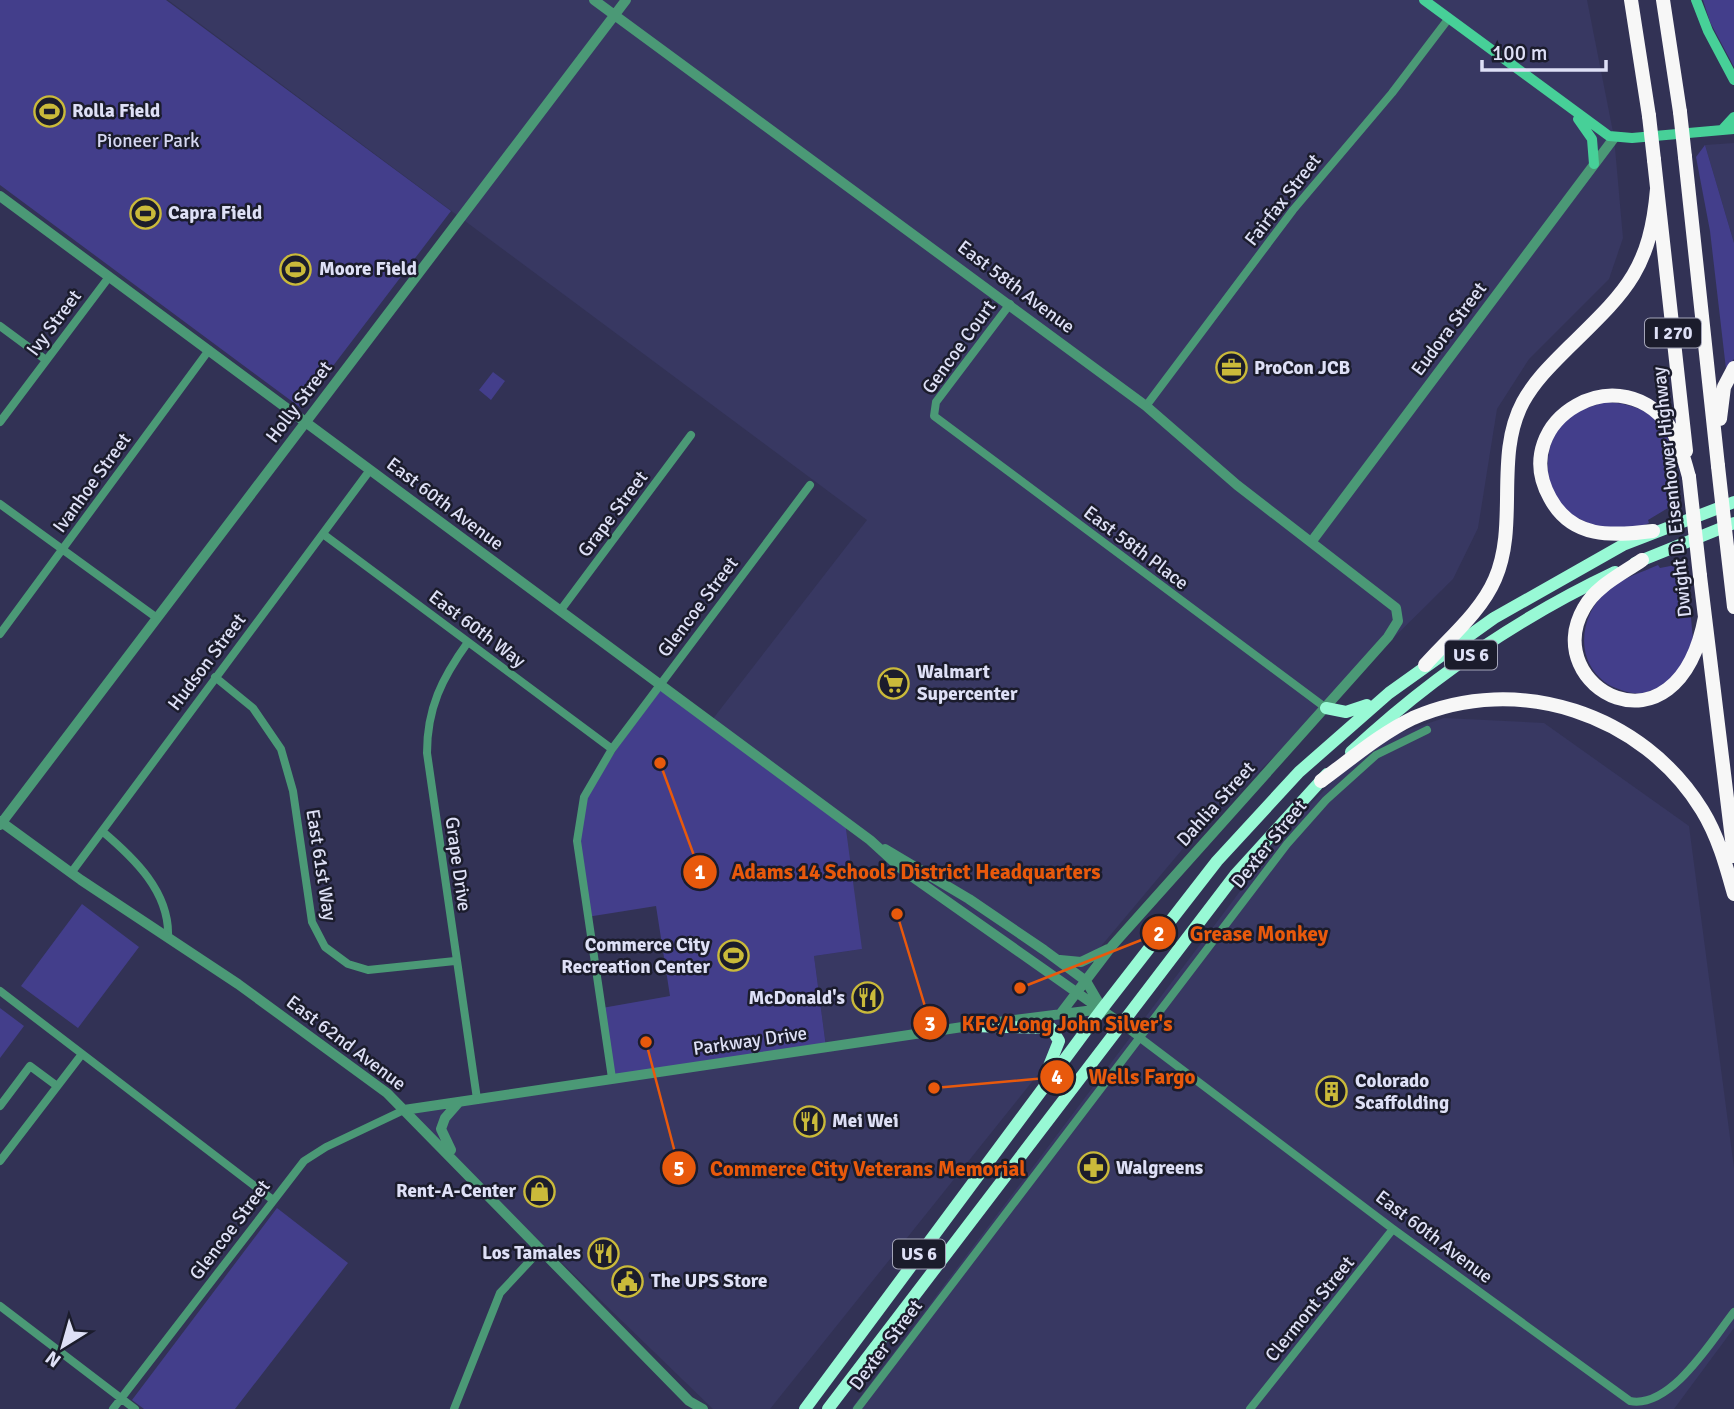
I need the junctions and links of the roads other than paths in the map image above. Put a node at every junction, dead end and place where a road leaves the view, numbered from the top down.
1 (594, 0) edge
2 (626, 0) edge
3 (1424, 0) edge
4 (1631, 0) edge
5 (1663, 0) edge
6 (1696, 0) edge
7 (615, 15) junction
8 (1449, 18) junction
9 (1734, 80) edge
10 (1570, 108) junction
11 (1734, 117) edge
12 (1734, 129) edge
13 (1722, 130) junction
14 (1614, 138) junction
15 (1594, 164) junction
16 (1657, 189) junction
17 (0, 197) edge
18 (109, 277) junction
19 (1010, 304) junction
20 (0, 326) edge
21 (209, 350) junction
22 (46, 360) junction
23 (1734, 368) edge
24 (1146, 406) junction
25 (933, 409) joint
26 (306, 421) junction
27 (0, 422) edge
28 (691, 435) dead end
29 (1718, 466) junction
30 (370, 470) junction
31 (1689, 477) junction
32 (810, 485) dead end
33 (1734, 502) edge
34 (0, 504) edge
35 (1729, 526) edge
36 (1653, 531) junction
37 (323, 534) junction
38 (1312, 541) junction
39 (62, 549) junction
40 (1734, 551) edge
41 (1642, 560) junction
42 (1734, 607) edge
43 (560, 611) junction
44 (1705, 617) junction
45 (157, 618) junction
46 (1398, 621) joint
47 (0, 634) edge
48 (468, 642) junction
49 (1425, 665) junction
50 (215, 677) junction
51 (660, 685) junction
52 (1389, 693) junction
53 (1326, 708) junction
54 (1427, 730) dead end
55 (612, 748) junction
56 (1321, 781) junction
57 (1, 823) edge
58 (102, 831) junction
59 (870, 840) junction
60 (1734, 856) edge
61 (71, 873) junction
62 (1734, 894) edge
63 (168, 937) junction
64 (1112, 946) junction
65 (1056, 959) junction
66 (455, 961) junction
67 (1086, 981) junction
68 (0, 991) edge
69 (1077, 992) junction
70 (1102, 1009) junction
71 (1061, 1013) junction
72 (1123, 1024) junction
73 (970, 1026) junction
74 (1140, 1038) junction
75 (82, 1054) junction
76 (612, 1078) junction
77 (57, 1087) junction
78 (1033, 1098) junction
79 (477, 1099) junction
80 (459, 1102) junction
81 (0, 1106) edge
82 (404, 1110) junction
83 (0, 1161) edge
84 (467, 1174) junction
85 (273, 1200) junction
86 (1394, 1229) junction
87 (541, 1249) junction
88 (0, 1306) edge
89 (1734, 1312) edge
90 (121, 1398) junction
91 (691, 1405) edge
92 (113, 1409) edge
93 (135, 1409) edge
94 (454, 1409) edge
95 (703, 1409) edge
96 (805, 1409) edge
97 (831, 1409) edge
98 (857, 1409) edge
99 (1250, 1409) edge

1 - 7 street, East 58th Avenue
2 - 7 street, Holly Street
3 - 8 main road
4 - 16 highway, Dwight D. Eisenhower Highway / I 270, bridge
5 - 29 highway, I 270, bridge
6 - 9 main road
7 - 19 street, East 58th Avenue
7 - 26 street, Holly Street
8 - 10 main road
8 - 24 street, Fairfax Street
10 - 14 main road
10 - 15 main road
11 - 13 main road
12 - 13 main road
13 - 14 main road
14 - 15 street, Eudora Street
15 - 38 street, Eudora Street
16 - 31 highway, Dwight D. Eisenhower Highway / I 270
16 - 49 highway
17 - 18 street, East 60th Avenue
18 - 21 street, East 60th Avenue
18 - 22 street, Ivy Street
19 - 24 street, East 58th Avenue
19 - 25 street, Gencoe Court
20 - 22 street
21 - 26 street, East 60th Avenue
21 - 39 street, Ivanhoe Street
22 - 27 street, Ivy Street
23 - 29 highway
24 - 38 street, East 58th Avenue
25 - 53 street, East 58th Place
26 - 30 street, East 60th Avenue
26 - 45 street, Holly Street
28 - 43 street, Grape Street
29 - 35 highway, I 270, bridge
30 - 37 street, Hudson Street
30 - 43 street, East 60th Avenue
31 - 36 highway
31 - 44 highway, Dwight D. Eisenhower Highway / I 270, bridge
32 - 51 street, Glencoe Street
33 - 36 highway, US 6
34 - 39 street
35 - 40 highway
35 - 41 highway, US 6
35 - 42 highway, I 270
36 - 49 highway, US 6
37 - 48 street, East 60th Way
37 - 50 street, Hudson Street
38 - 46 street, East 58th Avenue
39 - 45 street
39 - 47 street, Ivanhoe Street
41 - 44 highway
41 - 56 highway, US 6
43 - 51 street, East 60th Avenue
44 - 60 highway, Dwight D. Eisenhower Highway / I 270
45 - 57 street, Holly Street
46 - 53 street, Dahlia Street
48 - 55 street, East 60th Way
48 - 66 street, Grape Drive
49 - 52 highway, US 6
50 - 58 street, Hudson Street
50 - 66 street, East 61st Way
51 - 55 street, Glencoe Street
51 - 59 street, East 60th Avenue
52 - 53 highway
52 - 70 highway, US 6
53 - 64 street, Dahlia Street
54 - 74 street, Dexter Street
55 - 76 street, Glencoe Street
56 - 62 highway
56 - 72 highway, US 6
57 - 61 street, East 62nd Avenue
58 - 61 street, Hudson Street
58 - 63 street
59 - 65 street, East 60th Avenue
59 - 69 street, East 60th Avenue
61 - 63 street, East 62nd Avenue
63 - 82 street, East 62nd Avenue
64 - 65 street
64 - 67 street, Dahlia Street
65 - 67 street, East 60th Avenue
66 - 79 street, Grape Drive
67 - 69 street, Dahlia Street
67 - 70 street, East 60th Avenue
68 - 75 street
69 - 70 street, East 60th Avenue
69 - 71 street, Dahlia Street
70 - 71 street, Parkway Drive
70 - 72 street, East 60th Avenue
70 - 78 highway, US 6
71 - 73 street, Parkway Drive
72 - 74 street, East 60th Avenue
72 - 97 highway, US 6
73 - 76 street, Parkway Drive
73 - 78 highway
74 - 86 street, East 60th Avenue
74 - 98 street, Dexter Street
75 - 77 street
75 - 85 street
76 - 79 street, Parkway Drive
77 - 81 street
77 - 83 street
78 - 96 highway, US 6
79 - 80 street, Parkway Drive
80 - 82 street, Parkway Drive
80 - 84 street
82 - 84 street, East 62nd Avenue
82 - 85 street, Glencoe Street
84 - 87 street, East 62nd Avenue
85 - 90 street, Glencoe Street
86 - 89 street, East 60th Avenue
86 - 99 street, Clermont Street
87 - 91 street, East 62nd Avenue
87 - 94 street
88 - 90 street
90 - 92 street, Glencoe Street
90 - 93 street
91 - 95 street, East 62nd Avenue

